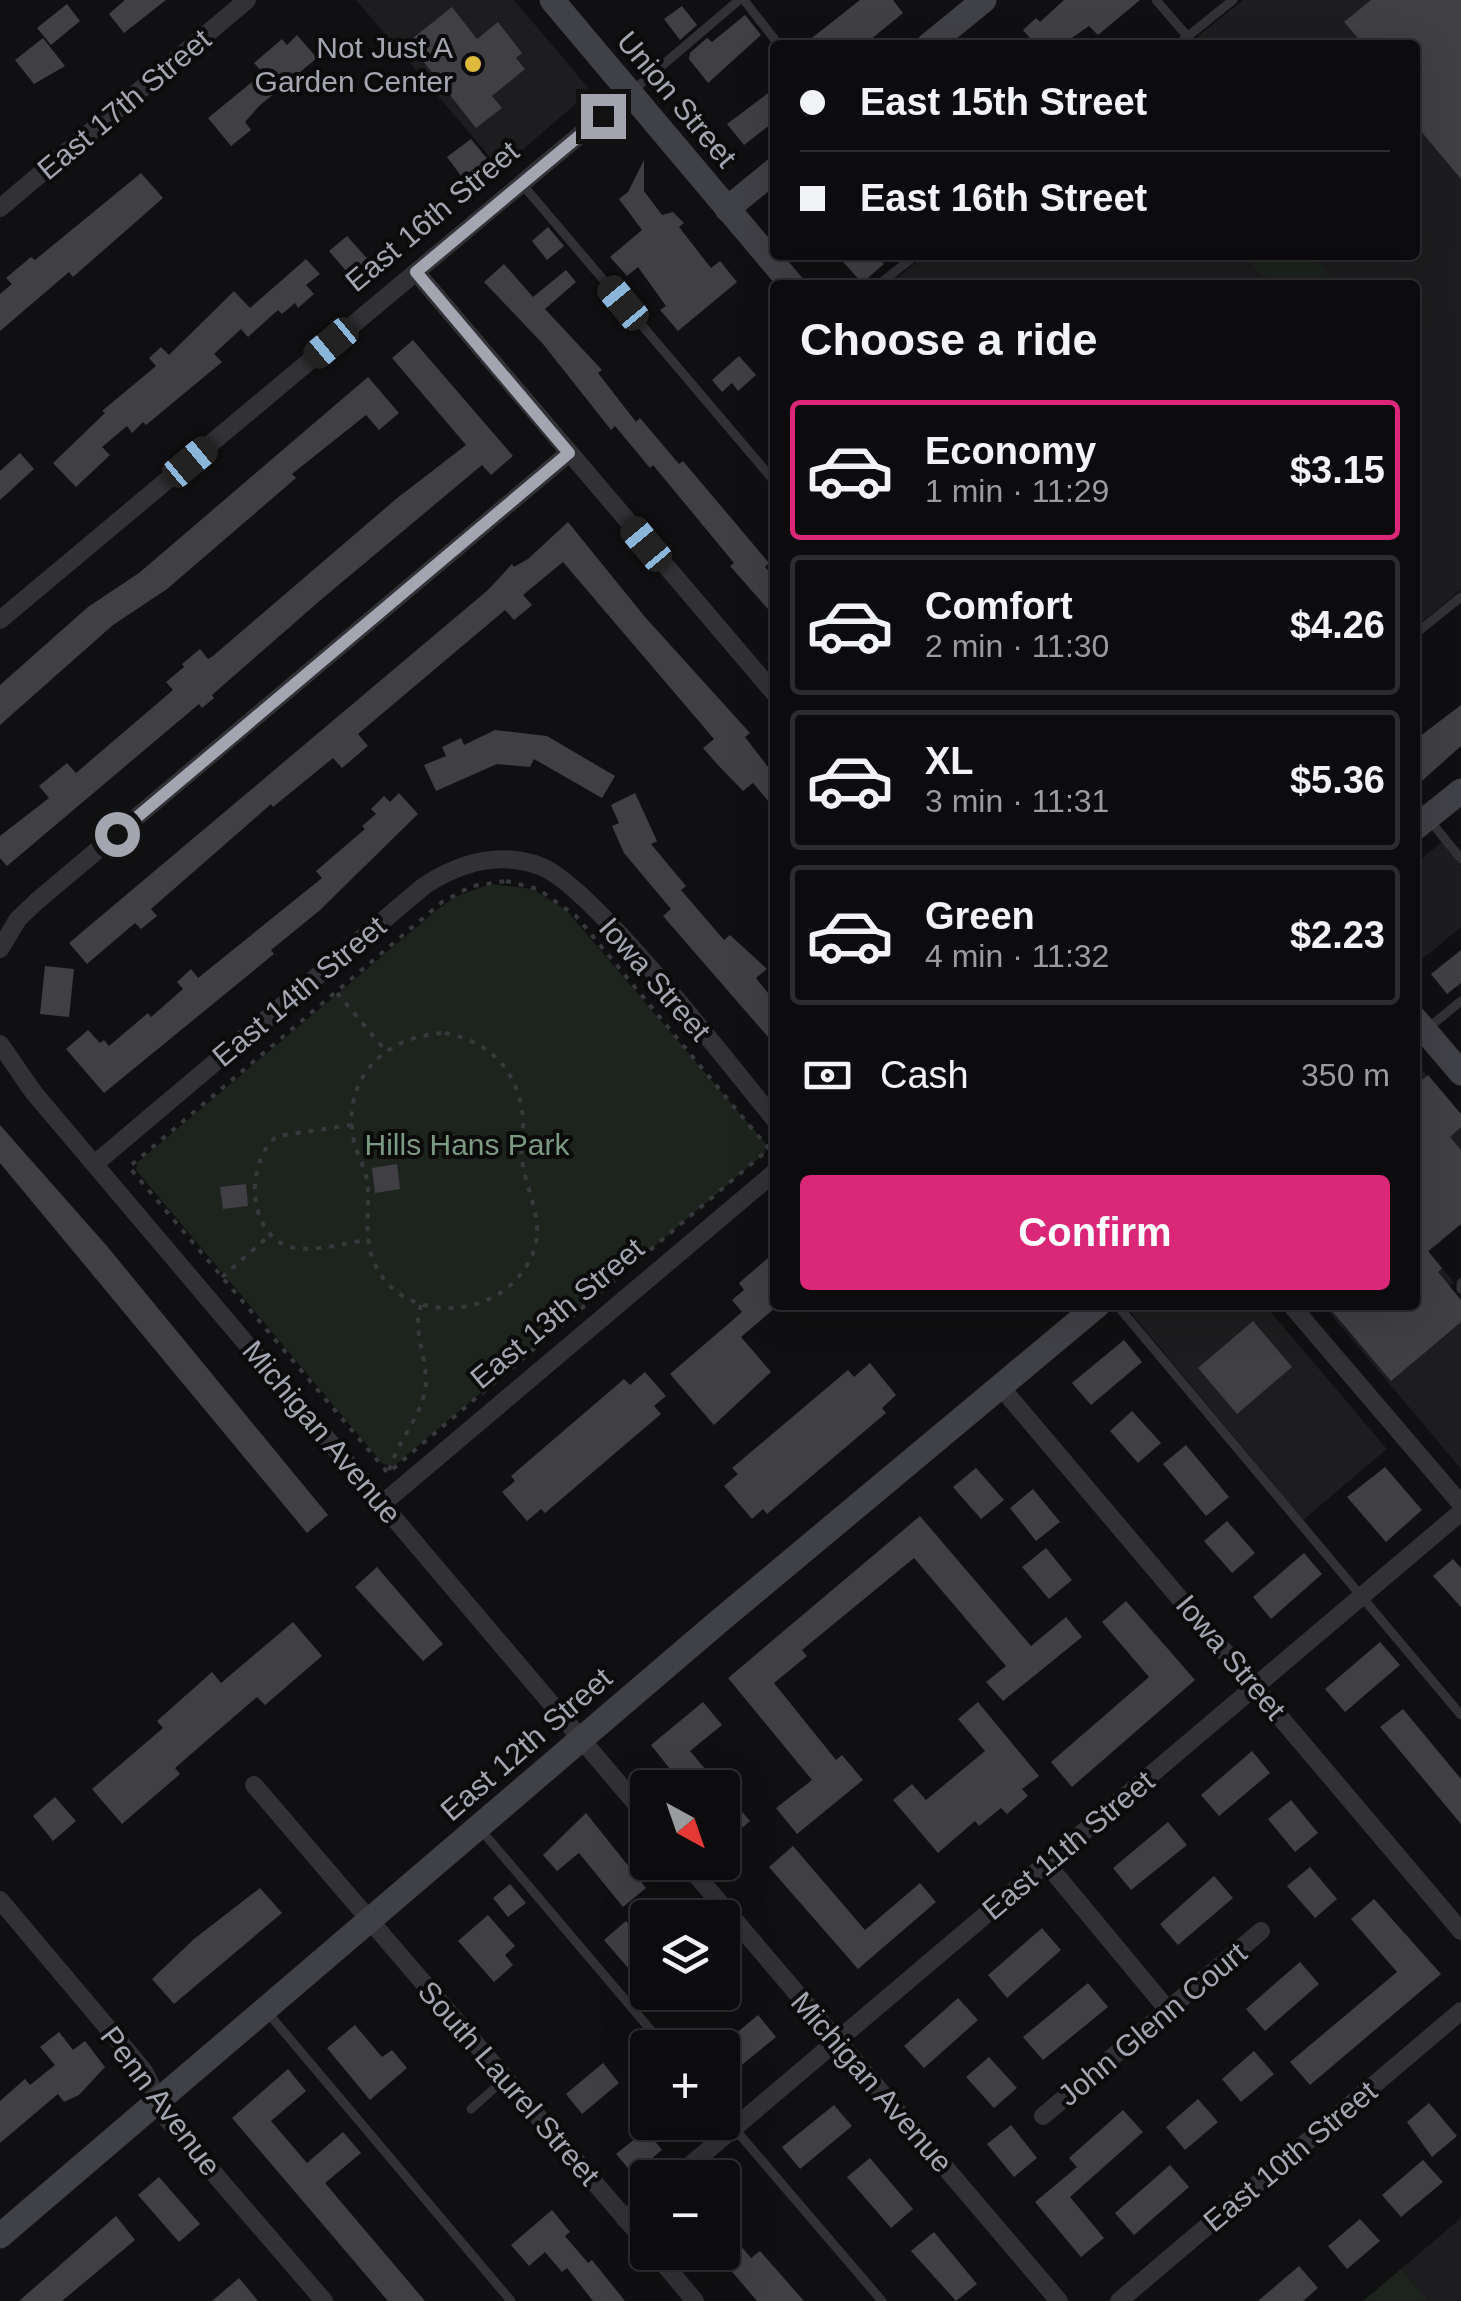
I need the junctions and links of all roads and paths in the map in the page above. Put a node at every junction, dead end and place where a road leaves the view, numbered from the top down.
1 (247, 0) edge
2 (552, 0) edge
3 (742, 0) edge
4 (984, 0) edge
5 (1156, 0) edge
6 (1233, 0) edge
7 (1188, 37) junction
8 (775, 40) edge
9 (935, 40) edge
10 (1184, 40) edge
11 (630, 93) junction
12 (770, 174) edge
13 (522, 184) junction
14 (0, 208) edge
15 (727, 209) junction
16 (770, 259) edge
17 (771, 260) edge
18 (910, 260) edge
19 (416, 272) junction
20 (788, 280) edge
21 (884, 280) edge
22 (569, 453) junction
23 (770, 476) edge
24 (1461, 597) edge
25 (0, 620) edge
26 (1420, 630) edge
27 (770, 688) edge
28 (1461, 791) edge
29 (1420, 815) edge
30 (1420, 817) edge
31 (1461, 859) edge
32 (519, 860) joint
33 (0, 949) edge
34 (336, 992) junction
35 (1461, 1001) edge
36 (1420, 1025) edge
37 (0, 1044) edge
38 (385, 1050) junction
39 (1461, 1074) edge
40 (770, 1114) edge
41 (352, 1125) junction
42 (770, 1147) edge
43 (770, 1151) edge
44 (96, 1162) junction
45 (770, 1176) edge
46 (270, 1235) junction
47 (367, 1240) junction
48 (222, 1277) junction
49 (421, 1305) junction
50 (1092, 1310) edge
51 (1121, 1310) edge
52 (1295, 1310) edge
53 (1000, 1386) junction
54 (387, 1475) junction
55 (382, 1504) junction
56 (1461, 1508) edge
57 (1361, 1598) junction
58 (1258, 1687) junction
59 (1461, 1716) edge
60 (581, 1739) junction
61 (254, 1785) dead end
62 (630, 1797) edge
63 (479, 1828) junction
64 (1046, 1863) junction
65 (700, 1880) edge
66 (0, 1900) edge
67 (370, 1921) junction
68 (1461, 1930) edge
69 (1261, 1931) dead end
70 (1168, 2010) junction
71 (1461, 2010) edge
72 (266, 2011) junction
73 (651, 2030) edge
74 (837, 2041) junction
75 (506, 2078) junction
76 (160, 2100) junction
77 (471, 2110) dead end
78 (740, 2112) edge
79 (1043, 2116) dead end
80 (740, 2135) edge
81 (710, 2140) edge
82 (691, 2160) edge
83 (630, 2215) edge
84 (625, 2219) junction
85 (630, 2225) edge
86 (0, 2236) edge
87 (669, 2270) edge
88 (324, 2301) edge
89 (511, 2301) edge
90 (695, 2301) edge
91 (882, 2301) edge
92 (1059, 2301) edge
93 (1119, 2301) edge

1 - 14 street, East 17th Street
2 - 11 street, Union Street
3 - 8 lane
3 - 11 lane
4 - 9 street
5 - 7 lane
6 - 7 lane
7 - 10 lane
11 - 13 street, East 16th Street
11 - 15 street, Union Street
12 - 15 street
13 - 19 street, East 16th Street
13 - 23 lane
15 - 16 street, Union Street
17 - 20 street, Union Street
18 - 21 lane
19 - 22 street
19 - 25 street, East 16th Street
22 - 27 street
22 - 33 street
24 - 26 lane
28 - 29 street
30 - 31 lane
32 - 40 street, Iowa Street
32 - 44 street, East 14th Street
34 - 38 path
34 - 42 path
34 - 48 path
35 - 36 lane
36 - 39 street
37 - 44 street, Michigan Avenue
38 - 41 path
38 - 49 path
41 - 46 path
41 - 47 path
43 - 54 path
44 - 55 street, Michigan Avenue
45 - 55 street, East 13th Street
46 - 47 path
46 - 48 path
47 - 49 path
48 - 54 path
49 - 54 path
50 - 53 street, East 12th Street
51 - 57 lane
52 - 56 street
53 - 58 street, Iowa Street
53 - 60 street, East 12th Street
55 - 60 street, Michigan Avenue
56 - 57 street, East 11th Street
57 - 58 street, East 11th Street
57 - 59 lane
58 - 64 street, East 11th Street
58 - 68 street, Iowa Street
60 - 62 street, Michigan Avenue
60 - 63 street, East 12th Street
61 - 67 street, South Laurel Street
63 - 67 street, East 12th Street
63 - 73 lane
64 - 70 street
64 - 74 street, East 11th Street
65 - 74 street, Michigan Avenue
66 - 76 street, Penn Avenue
67 - 72 street, East 12th Street
67 - 75 street, South Laurel Street
69 - 70 street, John Glenn Court
70 - 79 street, John Glenn Court
71 - 93 street, East 10th Street
72 - 76 street, East 12th Street
72 - 89 lane
74 - 78 street, East 11th Street
74 - 92 street, Michigan Avenue
75 - 77 lane
75 - 84 street, South Laurel Street
76 - 86 street, East 12th Street
76 - 88 street, Penn Avenue
80 - 91 lane
81 - 82 street, East 11th Street
83 - 84 street
84 - 85 street, South Laurel Street
87 - 90 street

